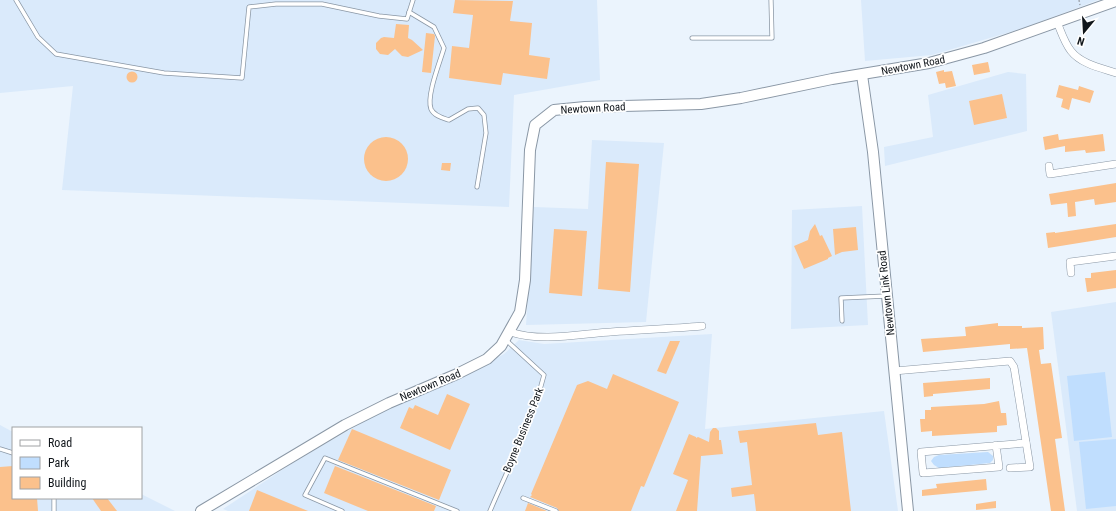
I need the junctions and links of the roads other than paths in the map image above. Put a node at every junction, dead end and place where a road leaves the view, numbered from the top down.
1 (16, 0) edge
2 (413, 0) edge
3 (771, 0) edge
4 (1116, 1) edge
5 (1105, 2) edge
6 (409, 12) junction
7 (1057, 22) junction
8 (692, 38) dead end
9 (1116, 73) edge
10 (862, 75) junction
11 (1116, 164) edge
12 (1049, 166) dead end
13 (477, 187) dead end
14 (1116, 256) edge
15 (1071, 273) dead end
16 (887, 296) junction
17 (842, 321) dead end
18 (702, 326) dead end
19 (508, 336) junction
20 (894, 371) junction
21 (1026, 443) junction
22 (996, 445) junction
23 (0, 449) edge
24 (12, 453) edge
25 (1010, 468) dead end
26 (523, 498) dead end
27 (54, 499) edge
28 (54, 511) edge
29 (201, 511) edge
30 (342, 511) edge
31 (457, 511) edge
32 (490, 511) edge
33 (556, 511) edge
34 (908, 511) edge

1 - 6 lane
2 - 6 lane
3 - 8 lane
4 - 5 street, Newtown Road
5 - 7 street, Newtown Road
6 - 13 lane
7 - 9 street
7 - 10 street, Newtown Road
10 - 16 street, Newtown Link Road
10 - 19 street, Newtown Road
11 - 12 street
14 - 15 street
16 - 17 lane
16 - 20 street, Newtown Link Road
18 - 19 street
19 - 29 street, Newtown Road
19 - 32 lane, Boyne Business Park
20 - 21 street
20 - 34 street, Newtown Link Road
21 - 22 street
21 - 25 street
22 - 22 street
23 - 24 lane
26 - 33 lane
27 - 28 lane
30 - 31 lane

